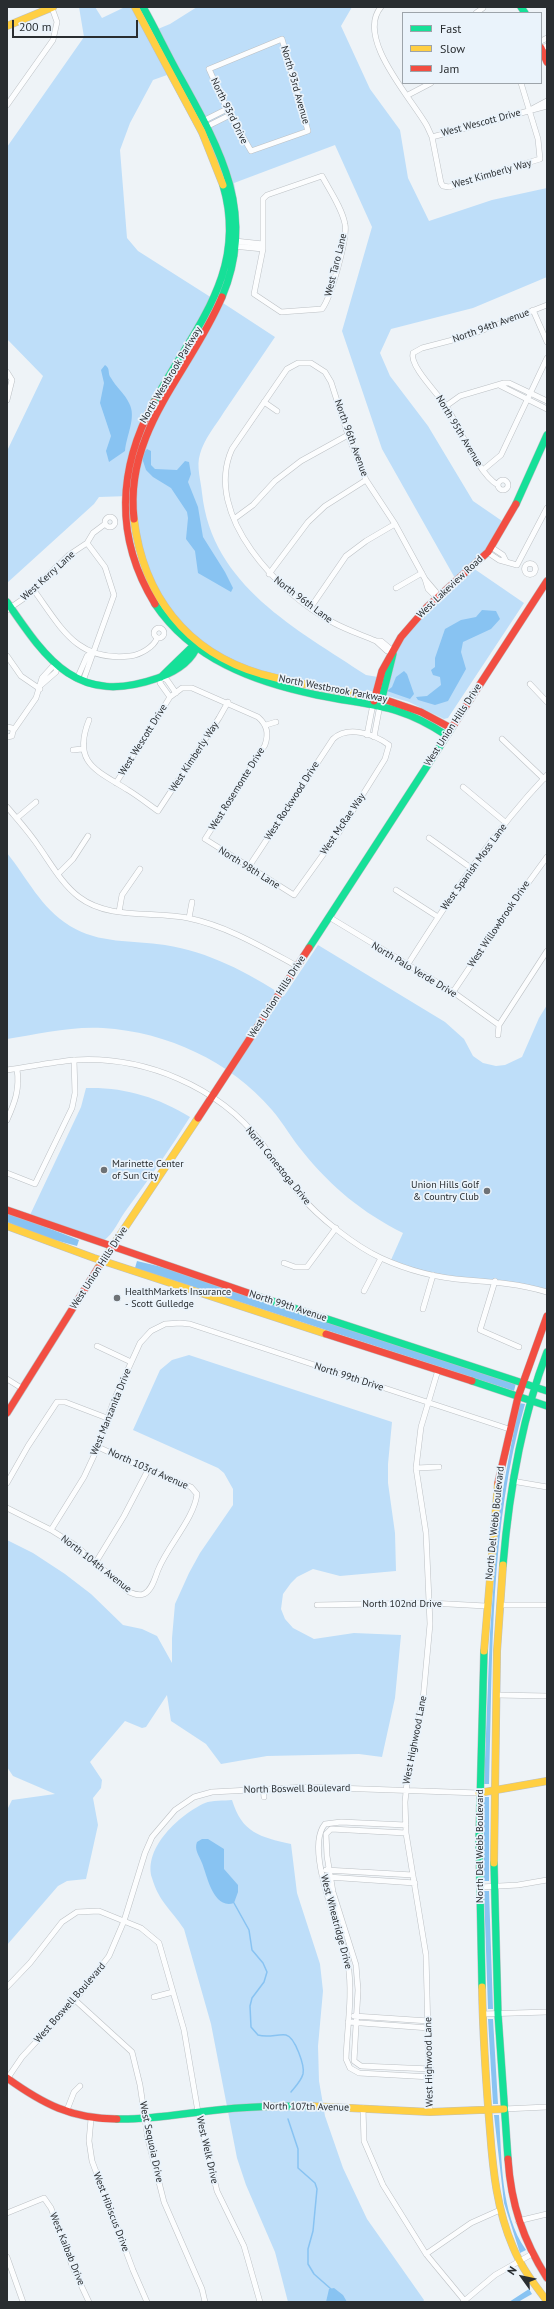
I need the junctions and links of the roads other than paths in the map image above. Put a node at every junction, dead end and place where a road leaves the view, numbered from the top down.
1 (53, 7) edge
2 (135, 7) edge
3 (143, 7) edge
4 (381, 7) edge
5 (7, 26) edge
6 (542, 50) edge
7 (547, 62) edge
8 (209, 68) joint
9 (429, 84) edge
10 (522, 84) edge
11 (408, 95) junction
12 (9, 97) edge
13 (547, 101) edge
14 (7, 105) edge
15 (547, 106) edge
16 (227, 109) junction
17 (530, 110) junction
18 (230, 115) junction
19 (202, 126) junction
20 (432, 137) junction
21 (251, 151) joint
22 (233, 243) junction
23 (263, 247) junction
24 (547, 305) edge
25 (533, 310) junction
26 (547, 342) edge
27 (413, 353) joint
28 (547, 358) edge
29 (7, 372) edge
30 (501, 386) junction
31 (531, 393) junction
32 (7, 400) edge
33 (528, 400) junction
34 (547, 401) edge
35 (264, 402) junction
36 (446, 406) junction
37 (547, 409) edge
38 (277, 411) dead end
39 (547, 434) edge
40 (348, 435) junction
41 (483, 470) junction
42 (366, 480) junction
43 (498, 485) dead end
44 (547, 508) edge
45 (234, 519) junction
46 (105, 524) dead end
47 (395, 524) junction
48 (87, 543) junction
49 (489, 550) junction
50 (517, 564) junction
51 (525, 566) dead end
52 (422, 573) junction
53 (269, 574) junction
54 (547, 581) edge
55 (396, 588) dead end
56 (34, 589) junction
57 (437, 598) junction
58 (8, 606) edge
59 (311, 607) junction
60 (157, 638) dead end
61 (196, 645) junction
62 (393, 651) junction
63 (92, 652) junction
64 (7, 656) edge
65 (9, 664) edge
66 (57, 667) junction
67 (160, 677) junction
68 (80, 680) junction
69 (530, 684) dead end
70 (41, 687) junction
71 (176, 692) junction
72 (170, 697) junction
73 (378, 701) junction
74 (547, 701) edge
75 (228, 702) junction
76 (89, 720) dead end
77 (276, 722) dead end
78 (266, 725) junction
79 (7, 727) edge
80 (451, 728) junction
81 (13, 731) junction
82 (367, 735) junction
83 (446, 735) junction
84 (7, 737) edge
85 (374, 737) junction
86 (502, 739) dead end
87 (82, 749) junction
88 (73, 750) dead end
89 (545, 777) edge
90 (116, 783) junction
91 (463, 787) dead end
92 (36, 802) dead end
93 (7, 807) edge
94 (17, 818) junction
95 (505, 822) junction
96 (88, 836) dead end
97 (429, 838) dead end
98 (205, 839) joint
99 (547, 857) edge
100 (248, 868) junction
101 (471, 868) junction
102 (140, 869) dead end
103 (58, 874) junction
104 (396, 890) dead end
105 (294, 895) joint
106 (192, 902) dead end
107 (119, 912) junction
108 (328, 917) junction
109 (438, 917) junction
110 (189, 918) junction
111 (547, 951) edge
112 (408, 964) junction
113 (297, 966) junction
114 (453, 992) junction
115 (499, 1025) junction
116 (498, 1035) dead end
117 (74, 1060) junction
118 (17, 1069) junction
119 (7, 1070) edge
120 (211, 1097) junction
121 (7, 1120) edge
122 (7, 1173) edge
123 (7, 1210) edge
124 (7, 1226) edge
125 (336, 1228) junction
126 (111, 1248) junction
127 (381, 1258) junction
128 (103, 1260) junction
129 (284, 1263) dead end
130 (433, 1275) junction
131 (495, 1281) junction
132 (364, 1291) dead end
133 (547, 1292) edge
134 (423, 1309) dead end
135 (547, 1316) edge
136 (190, 1324) joint
137 (97, 1346) dead end
138 (519, 1347) dead end
139 (547, 1352) edge
140 (131, 1362) junction
141 (438, 1370) junction
142 (7, 1379) edge
143 (523, 1383) junction
144 (535, 1387) junction
145 (23, 1389) junction
146 (547, 1391) edge
147 (518, 1396) junction
148 (531, 1401) junction
149 (427, 1402) junction
150 (547, 1406) edge
151 (7, 1413) edge
152 (107, 1418) junction
153 (509, 1429) junction
154 (98, 1447) junction
155 (440, 1467) dead end
156 (416, 1468) junction
157 (148, 1470) junction
158 (512, 1481) junction
159 (7, 1483) edge
160 (547, 1487) edge
161 (7, 1508) edge
162 (51, 1530) junction
163 (96, 1562) junction
164 (144, 1594) joint
165 (430, 1603) junction
166 (317, 1605) dead end
167 (500, 1605) junction
168 (547, 1605) edge
169 (486, 1606) junction
170 (497, 1695) junction
171 (547, 1696) edge
172 (547, 1781) edge
173 (263, 1788) junction
174 (405, 1791) junction
175 (494, 1791) junction
176 (479, 1792) junction
177 (264, 1797) dead end
178 (406, 1825) junction
179 (406, 1833) junction
180 (322, 1870) junction
181 (329, 1870) junction
182 (413, 1875) junction
183 (323, 1877) junction
184 (331, 1877) junction
185 (547, 1880) edge
186 (414, 1883) junction
187 (480, 1886) junction
188 (494, 1886) junction
189 (124, 1921) junction
190 (7, 1987) edge
191 (173, 1992) junction
192 (154, 1997) dead end
193 (74, 2000) junction
194 (547, 2012) edge
195 (483, 2014) junction
196 (498, 2014) junction
197 (348, 2015) junction
198 (356, 2016) junction
199 (429, 2021) junction
200 (348, 2022) junction
201 (355, 2023) junction
202 (429, 2028) junction
203 (431, 2069) junction
204 (431, 2077) junction
205 (7, 2079) edge
206 (80, 2086) dead end
207 (547, 2106) edge
208 (363, 2108) junction
209 (504, 2109) junction
210 (67, 2110) junction
211 (488, 2110) junction
212 (198, 2112) junction
213 (430, 2112) junction
214 (92, 2119) junction
215 (144, 2120) junction
216 (500, 2210) junction
217 (7, 2213) edge
218 (547, 2214) edge
219 (518, 2221) junction
220 (426, 2254) junction
221 (532, 2254) junction
222 (7, 2257) edge
223 (519, 2260) junction
224 (9, 2269) edge
225 (547, 2278) edge
226 (544, 2291) edge
227 (547, 2300) edge
228 (463, 2301) edge
229 (23, 2302) edge
230 (88, 2302) edge
231 (147, 2302) edge
232 (205, 2302) edge
233 (260, 2302) edge

1 - 5 street
1 - 12 street
2 - 19 street, North Westbrook Parkway
3 - 19 street, North Westbrook Parkway
4 - 11 street
6 - 7 street
8 - 16 street, North 93rd Drive
8 - 21 street, North 93rd Avenue
9 - 11 street
10 - 17 street
11 - 20 street
12 - 14 street
13 - 17 street, West Wescott Drive
15 - 17 street, West Wescott Drive
16 - 18 street, North 93rd Drive
16 - 19 street
17 - 20 street, West Wescott Drive
17 - 20 street, West Kimberly Way
18 - 19 street
18 - 21 street, North 93rd Drive
19 - 22 street, North Westbrook Parkway
22 - 23 street
22 - 61 street, North Westbrook Parkway
23 - 23 street, West Taro Lane
24 - 25 street, North 94th Avenue
25 - 26 street
25 - 27 street, North 94th Avenue
27 - 36 street, North 95th Avenue
28 - 31 street
29 - 32 street
30 - 31 street
30 - 33 street
30 - 36 street
31 - 33 street
31 - 34 street
33 - 37 street
33 - 41 street
35 - 38 street
35 - 40 street, North 96th Avenue
35 - 45 street, North 96th Lane
36 - 41 street, North 95th Avenue
39 - 49 street, West Lakeview Road
40 - 42 street, North 96th Avenue
40 - 45 street
41 - 43 street, North 95th Avenue
42 - 47 street, North 96th Avenue
42 - 53 street
44 - 50 street
45 - 53 street, North 96th Lane
46 - 48 street, West Kerry Lane
47 - 52 street, North 96th Avenue
47 - 59 street
48 - 56 street, West Kerry Lane
48 - 63 street
49 - 50 street
49 - 57 street, West Lakeview Road
50 - 51 street
52 - 55 street
52 - 57 street, North 96th Avenue
53 - 59 street, North 96th Lane
54 - 80 street, West Union Hills Drive
56 - 58 street, West Kerry Lane
56 - 63 street
57 - 62 street, West Lakeview Road
58 - 66 street
59 - 62 street, North 96th Lane
60 - 63 street
61 - 67 street
61 - 73 street, North Westbrook Parkway
62 - 73 street, West Lakeview Road
63 - 68 street
64 - 65 street
65 - 70 street
66 - 68 street
66 - 70 street
67 - 68 street
67 - 71 street
67 - 72 street
69 - 74 street
70 - 81 street
71 - 72 street, West Wescott Drive
71 - 75 street
72 - 90 street, West Wescott Drive
73 - 80 street, North Westbrook Parkway
73 - 82 street, West Lakeview Road
73 - 83 street, North Westbrook Parkway
73 - 85 street, West Lakeview Road
75 - 78 street
75 - 90 street, West Kimberly Way
76 - 87 street
77 - 78 street
78 - 98 street, West Rosemonte Drive
79 - 81 street
80 - 83 street, West Union Hills Drive
81 - 84 street
82 - 85 street
82 - 100 street, West Rockwood Drive
83 - 108 street, West Union Hills Drive
85 - 105 street, West McRae Way
86 - 89 street
87 - 88 street
87 - 90 street
89 - 95 street, West Spanish Moss Lane
91 - 95 street
92 - 94 street
93 - 94 street
94 - 103 street
95 - 101 street, West Spanish Moss Lane
96 - 103 street
97 - 101 street
98 - 100 street, North 98th Lane
99 - 114 street, West Willowbrook Drive
100 - 105 street, North 98th Lane
101 - 109 street, West Spanish Moss Lane
102 - 107 street
103 - 107 street
104 - 109 street
106 - 110 street
107 - 110 street
108 - 112 street, North Palo Verde Drive
108 - 113 street, West Union Hills Drive
109 - 112 street, West Spanish Moss Lane
110 - 113 street
111 - 115 street
112 - 114 street, North Palo Verde Drive
113 - 120 street, West Union Hills Drive
114 - 115 street, North Palo Verde Drive
115 - 116 street
117 - 118 street, North Conestoga Drive
117 - 120 street, North Conestoga Drive
117 - 122 street
118 - 119 street, North Conestoga Drive
118 - 121 street
120 - 125 street, North Conestoga Drive
120 - 126 street, West Union Hills Drive
123 - 126 street, North 99th Avenue
124 - 128 street, North 99th Avenue
125 - 127 street, North Conestoga Drive
125 - 129 street
126 - 128 street, West Union Hills Drive
126 - 143 street, North 99th Avenue
127 - 130 street, North Conestoga Drive
127 - 132 street
128 - 141 street, North 99th Avenue
128 - 145 street, West Union Hills Drive
130 - 131 street, North Conestoga Drive
130 - 134 street
131 - 133 street, North Conestoga Drive
131 - 138 street
135 - 143 street, North Del Webb Boulevard
136 - 140 street, West Manzanita Drive
136 - 149 street, North 99th Drive
137 - 140 street
139 - 144 street, North Del Webb Boulevard
140 - 152 street, West Manzanita Drive
141 - 147 street, North 99th Avenue
141 - 149 street, West Highwood Lane
142 - 145 street
143 - 144 street, North 99th Avenue
143 - 147 street, North Del Webb Boulevard
144 - 146 street, North 99th Avenue
144 - 148 street, North Del Webb Boulevard
145 - 151 street, West Union Hills Drive
147 - 148 street, North 99th Avenue
147 - 153 street, North Del Webb Boulevard
148 - 150 street, North 99th Avenue
148 - 158 street, North Del Webb Boulevard
149 - 153 street, North 99th Drive
149 - 156 street, West Highwood Lane
152 - 154 street, West Manzanita Drive
152 - 159 street
153 - 169 street, North Del Webb Boulevard
154 - 157 street, North 103rd Avenue
154 - 162 street, West Manzanita Drive
155 - 156 street
156 - 165 street, West Highwood Lane
157 - 163 street
157 - 164 street, North 103rd Avenue
158 - 160 street
158 - 167 street, North Del Webb Boulevard
161 - 162 street, North 104th Avenue
162 - 163 street, North 104th Avenue
163 - 164 street, North 104th Avenue
165 - 166 street, North 102nd Drive
165 - 169 street, North 102nd Drive
165 - 174 street, West Highwood Lane
167 - 168 street
167 - 170 street, North Del Webb Boulevard
169 - 176 street, North Del Webb Boulevard
170 - 171 street
170 - 175 street, North Del Webb Boulevard
172 - 175 street, North Boswell Boulevard
173 - 174 street, North Boswell Boulevard
173 - 177 street
173 - 189 street, North Boswell Boulevard
174 - 176 street, North Boswell Boulevard
174 - 178 street, West Highwood Lane
175 - 176 street, North Boswell Boulevard
175 - 188 street, North Del Webb Boulevard
176 - 187 street, North Del Webb Boulevard
178 - 179 street, West Highwood Lane
178 - 180 street, West Wheatridge Drive
179 - 181 street, West Wheatridge Drive
179 - 182 street, West Highwood Lane
180 - 181 street
180 - 183 street, West Wheatridge Drive
181 - 182 street
181 - 184 street, West Wheatridge Drive
182 - 186 street, West Highwood Lane
183 - 184 street
183 - 197 street, West Wheatridge Drive
184 - 186 street
184 - 198 street, West Wheatridge Drive
185 - 188 street
186 - 199 street, West Highwood Lane
187 - 188 street
187 - 195 street, North Del Webb Boulevard
188 - 196 street, North Del Webb Boulevard
189 - 190 street, West Welk Drive
189 - 191 street, West Welk Drive
189 - 193 street, West Boswell Boulevard
191 - 192 street
191 - 212 street, West Welk Drive
193 - 205 street, West Boswell Boulevard
193 - 215 street, West Sequoia Drive
194 - 196 street
195 - 196 street
195 - 211 street, North Del Webb Boulevard
196 - 209 street, North Del Webb Boulevard
197 - 198 street
197 - 200 street, West Wheatridge Drive
198 - 199 street
198 - 201 street, West Wheatridge Drive
199 - 202 street, West Highwood Lane
200 - 201 street
200 - 204 street, West Wheatridge Drive
201 - 202 street
201 - 203 street, West Wheatridge Drive
202 - 203 street, West Highwood Lane
203 - 204 street, West Highwood Lane
204 - 213 street, West Highwood Lane
205 - 210 street, North 107th Avenue
206 - 210 street
207 - 209 street, North 107th Avenue
208 - 212 street, North 107th Avenue
208 - 213 street, North 107th Avenue
208 - 220 street
209 - 211 street, North 107th Avenue
209 - 219 street, North Del Webb Boulevard
210 - 214 street, North 107th Avenue
211 - 213 street, North 107th Avenue
211 - 216 street, North Del Webb Boulevard
212 - 215 street, North 107th Avenue
212 - 233 street, West Welk Drive
214 - 215 street, North 107th Avenue
214 - 231 street, West Hibiscus Drive
215 - 232 street, West Sequoia Drive
216 - 220 street
216 - 223 street, North Del Webb Boulevard
217 - 230 street, West Kaibab Drive
218 - 219 street
219 - 221 street, North Del Webb Boulevard
220 - 228 street
221 - 223 street
221 - 225 street, North Del Webb Boulevard
222 - 224 street
223 - 226 street, North Del Webb Boulevard
223 - 228 street
224 - 229 street
226 - 227 street, North Del Webb Boulevard

